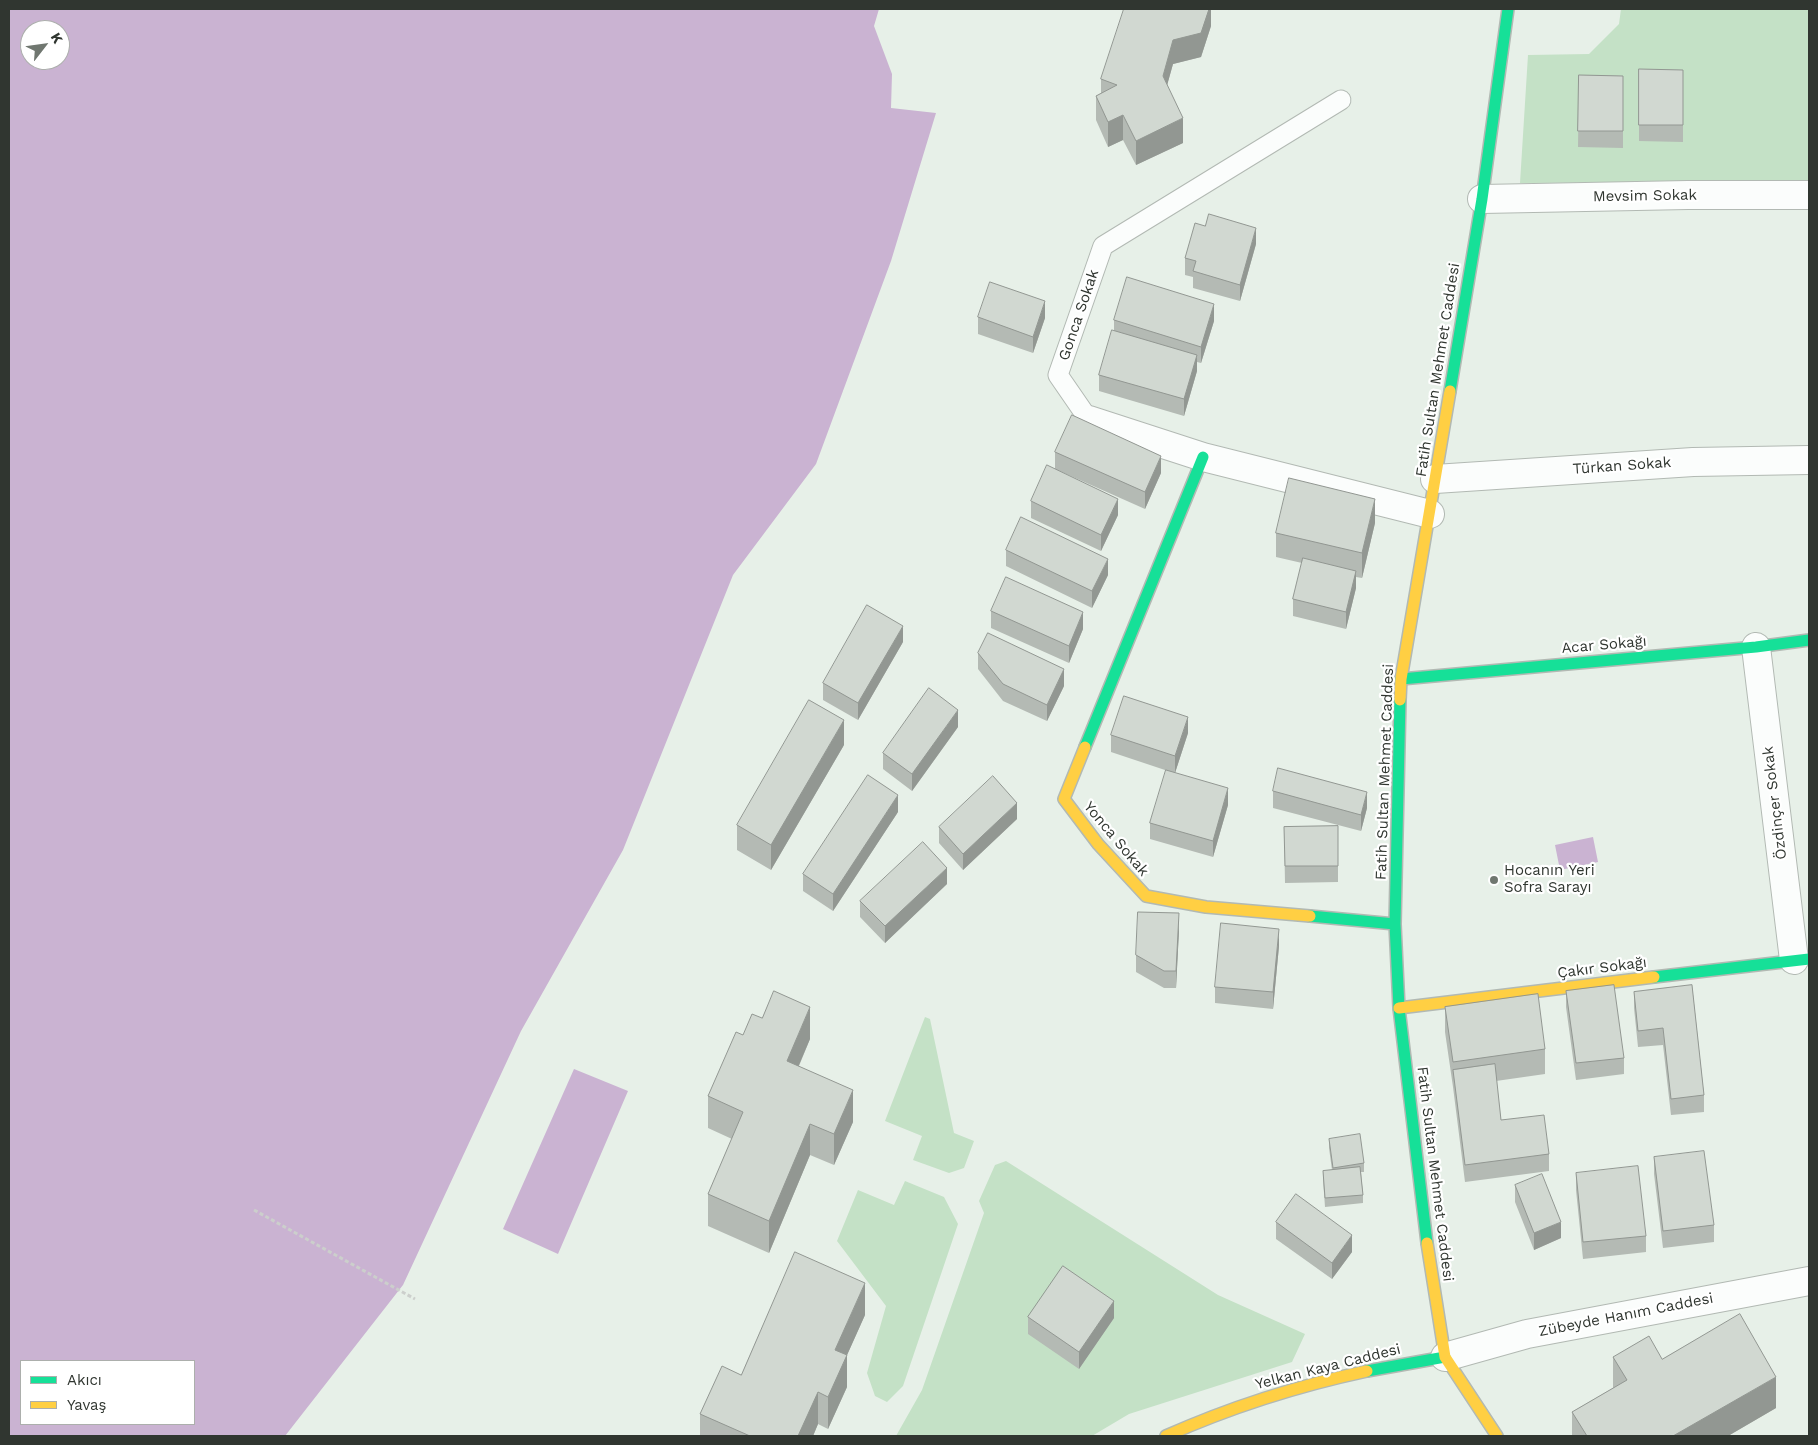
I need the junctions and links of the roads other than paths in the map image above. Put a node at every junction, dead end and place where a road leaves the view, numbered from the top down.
1 (1508, 9) edge
2 (1341, 100) dead end
3 (1809, 195) edge
4 (1482, 199) junction
5 (1089, 420) joint
6 (1203, 458) junction
7 (1809, 460) edge
8 (1435, 479) junction
9 (1430, 514) junction
10 (1809, 640) edge
11 (1756, 646) junction
12 (1401, 679) junction
13 (1395, 924) junction
14 (1802, 960) edge
15 (1399, 1008) junction
16 (1809, 1281) edge
17 (1445, 1357) junction
18 (1166, 1436) edge
19 (1497, 1436) edge

1 - 4 street, Fatih Sultan Mehmet Caddesi
2 - 5 lane, Gonca Sokak
3 - 4 street, Mevsim Sokak
4 - 8 street, Fatih Sultan Mehmet Caddesi
5 - 6 street, Gonca Sokak
6 - 9 street, Gonca Sokak
6 - 13 street, Yonca Sokak
7 - 8 street, Türkan Sokak
8 - 9 street, Fatih Sultan Mehmet Caddesi
9 - 12 street, Fatih Sultan Mehmet Caddesi
10 - 11 street, Acar Sokağı
11 - 12 street, Acar Sokağı
11 - 14 street, Özdinçer Sokak
12 - 13 street, Fatih Sultan Mehmet Caddesi
13 - 15 street, Fatih Sultan Mehmet Caddesi
14 - 15 street, Çakır Sokağı
15 - 17 street, Fatih Sultan Mehmet Caddesi
16 - 17 street, Zübeyde Hanım Caddesi
17 - 18 street, Yelkan Kaya Caddesi
17 - 19 street, Fatih Sultan Mehmet Caddesi

